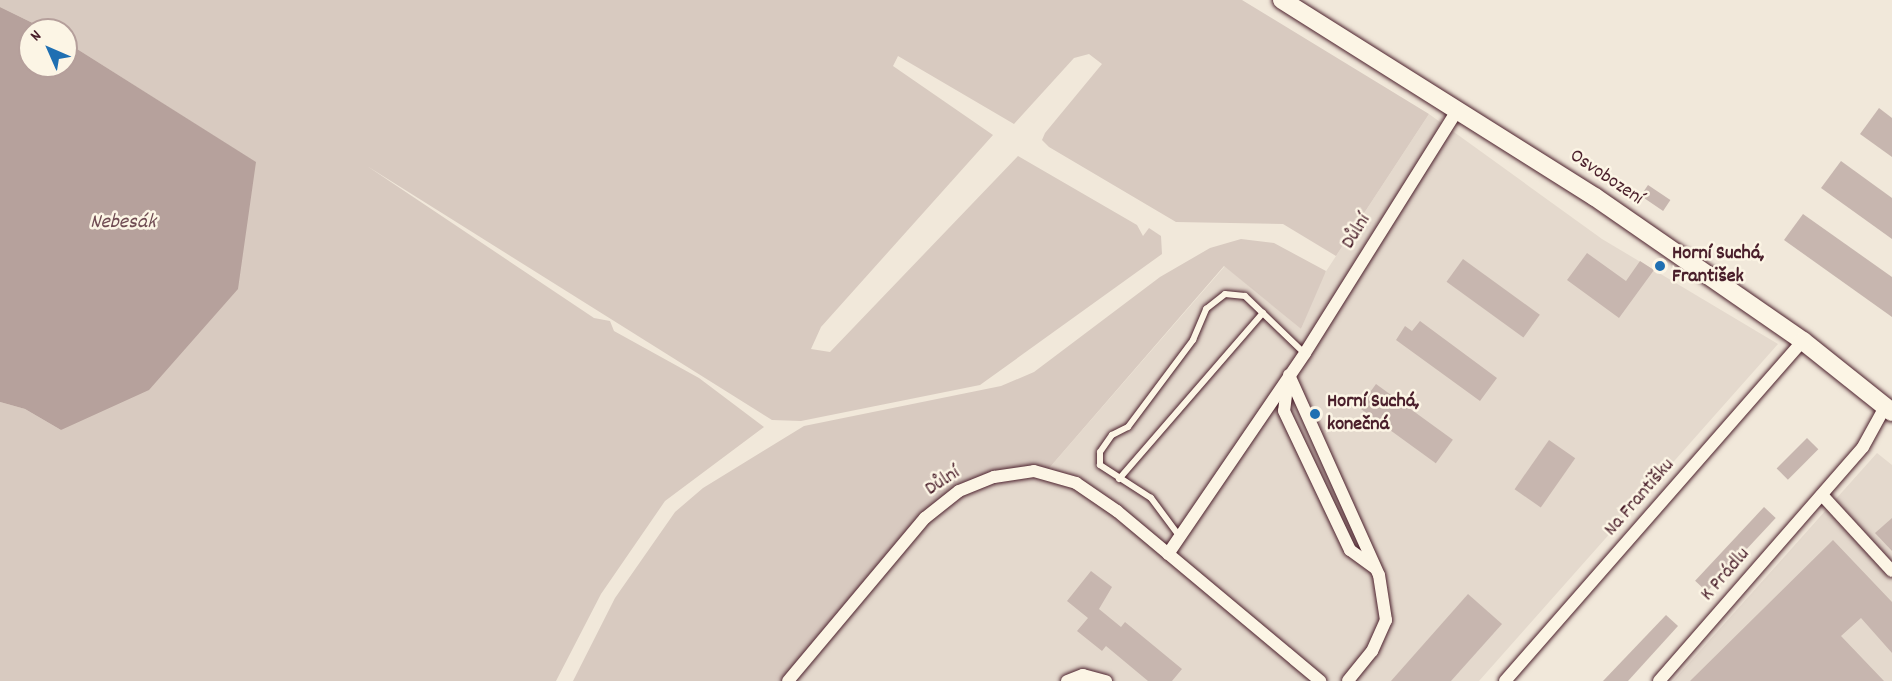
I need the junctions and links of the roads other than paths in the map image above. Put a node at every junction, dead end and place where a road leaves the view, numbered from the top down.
1 (1282, 0) edge
2 (1458, 109) junction
3 (1263, 313) junction
4 (1803, 341) junction
5 (1305, 353) junction
6 (1289, 375) junction
7 (1889, 410) edge
8 (1119, 479) junction
9 (1822, 495) junction
10 (1180, 537) junction
11 (1168, 554) junction
12 (1376, 569) junction
13 (1892, 571) edge
14 (788, 681) edge
15 (1067, 681) edge
16 (1106, 681) edge
17 (1320, 681) edge
18 (1348, 681) edge
19 (1505, 681) edge
20 (1659, 681) edge

1 - 2 main road, Osvobození
2 - 4 main road, Osvobození
2 - 5 street, Důlní
3 - 5 lane
3 - 8 lane
3 - 8 lane
4 - 7 main road, Osvobození
4 - 19 street, Na Františku
5 - 6 street, Důlní
6 - 10 street, Důlní
6 - 12 street
6 - 12 street
7 - 9 street, K Prádlu
8 - 10 lane
9 - 13 street
9 - 20 street, K Prádlu
10 - 11 street, Důlní
11 - 14 street, Důlní
11 - 17 street, Důlní
12 - 18 street
15 - 16 street

